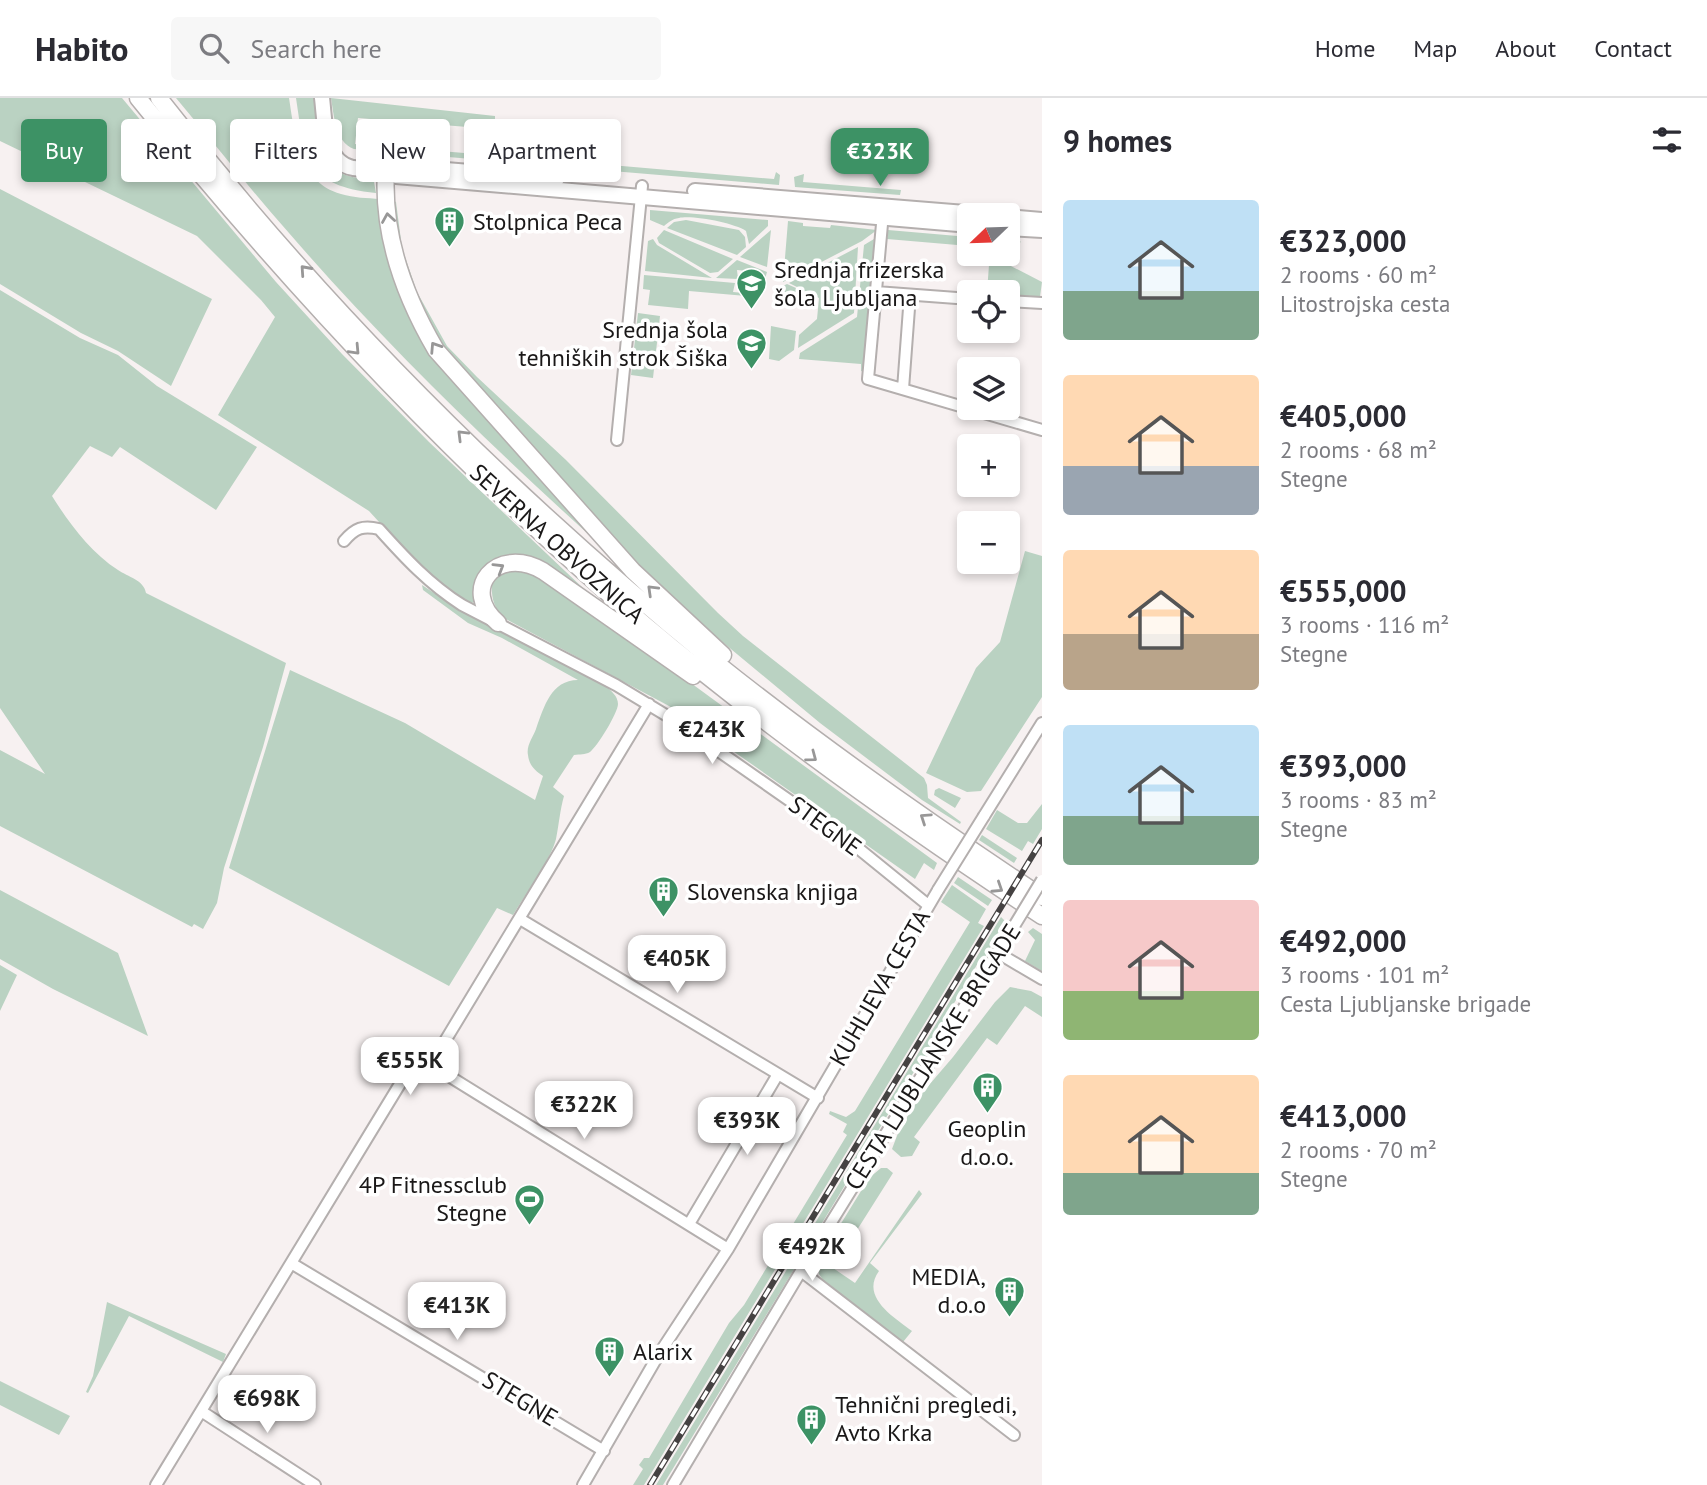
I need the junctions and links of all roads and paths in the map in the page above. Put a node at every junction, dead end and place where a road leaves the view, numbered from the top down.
1 (138, 98) edge
2 (159, 98) edge
3 (322, 98) edge
4 (356, 167) edge
5 (450, 174) edge
6 (386, 182) edge
7 (641, 191) junction
8 (883, 212) junction
9 (957, 214) edge
10 (1020, 218) edge
11 (1042, 220) edge
12 (957, 223) edge
13 (1020, 229) edge
14 (1042, 230) edge
15 (876, 292) junction
16 (910, 295) junction
17 (957, 298) edge
18 (1020, 302) edge
19 (1042, 303) edge
20 (903, 389) junction
21 (1042, 430) edge
22 (617, 440) dead end
23 (344, 541) dead end
24 (498, 623) junction
25 (649, 704) junction
26 (765, 710) junction
27 (1042, 723) edge
28 (1042, 880) edge
29 (1042, 897) edge
30 (928, 905) junction
31 (1042, 916) edge
32 (520, 919) junction
33 (998, 953) junction
34 (1042, 979) edge
35 (423, 1060) junction
36 (778, 1074) junction
37 (818, 1098) junction
38 (689, 1224) junction
39 (729, 1249) junction
40 (291, 1262) junction
41 (801, 1271) junction
42 (201, 1411) junction
43 (1014, 1436) dead end
44 (604, 1451) junction
45 (156, 1485) edge
46 (315, 1485) edge
47 (583, 1485) edge
48 (673, 1485) edge

1 -> 26 highway, SEVERNA OBVOZNICA
26 -> 2 highway, SEVERNA OBVOZNICA
3 - 4 main road
5 - 7 main road
26 -> 6 highway
7 - 8 main road
7 - 22 street
8 - 9 main road
8 - 12 main road
8 - 15 street
10 - 11 main road
13 - 14 main road
15 - 16 street
15 - 20 street
16 - 17 street
16 - 20 street
18 - 19 street
20 - 21 street
23 - 24 street, STEGNE
24 - 25 street, STEGNE
24 -> 26 highway
25 - 30 street, STEGNE
25 - 32 street
29 -> 26 highway, SEVERNA OBVOZNICA
26 -> 31 highway, SEVERNA OBVOZNICA
27 - 30 street, KUHLJEVA CESTA, bridge
28 - 33 street, CESTA LJUBLJANSKE BRIGADE, bridge
30 - 37 street, KUHLJEVA CESTA
32 - 35 street
32 - 36 street
33 - 34 street
33 - 41 street, CESTA LJUBLJANSKE BRIGADE
35 - 38 street
35 - 40 street
36 - 37 street
36 - 38 street
37 - 39 street, KUHLJEVA CESTA
38 - 39 street
39 - 44 street, KUHLJEVA CESTA
40 - 42 street
40 - 44 street, STEGNE
41 - 43 street
41 - 48 street, CESTA LJUBLJANSKE BRIGADE
42 - 45 street
42 - 46 street
44 - 47 street, KUHLJEVA CESTA

